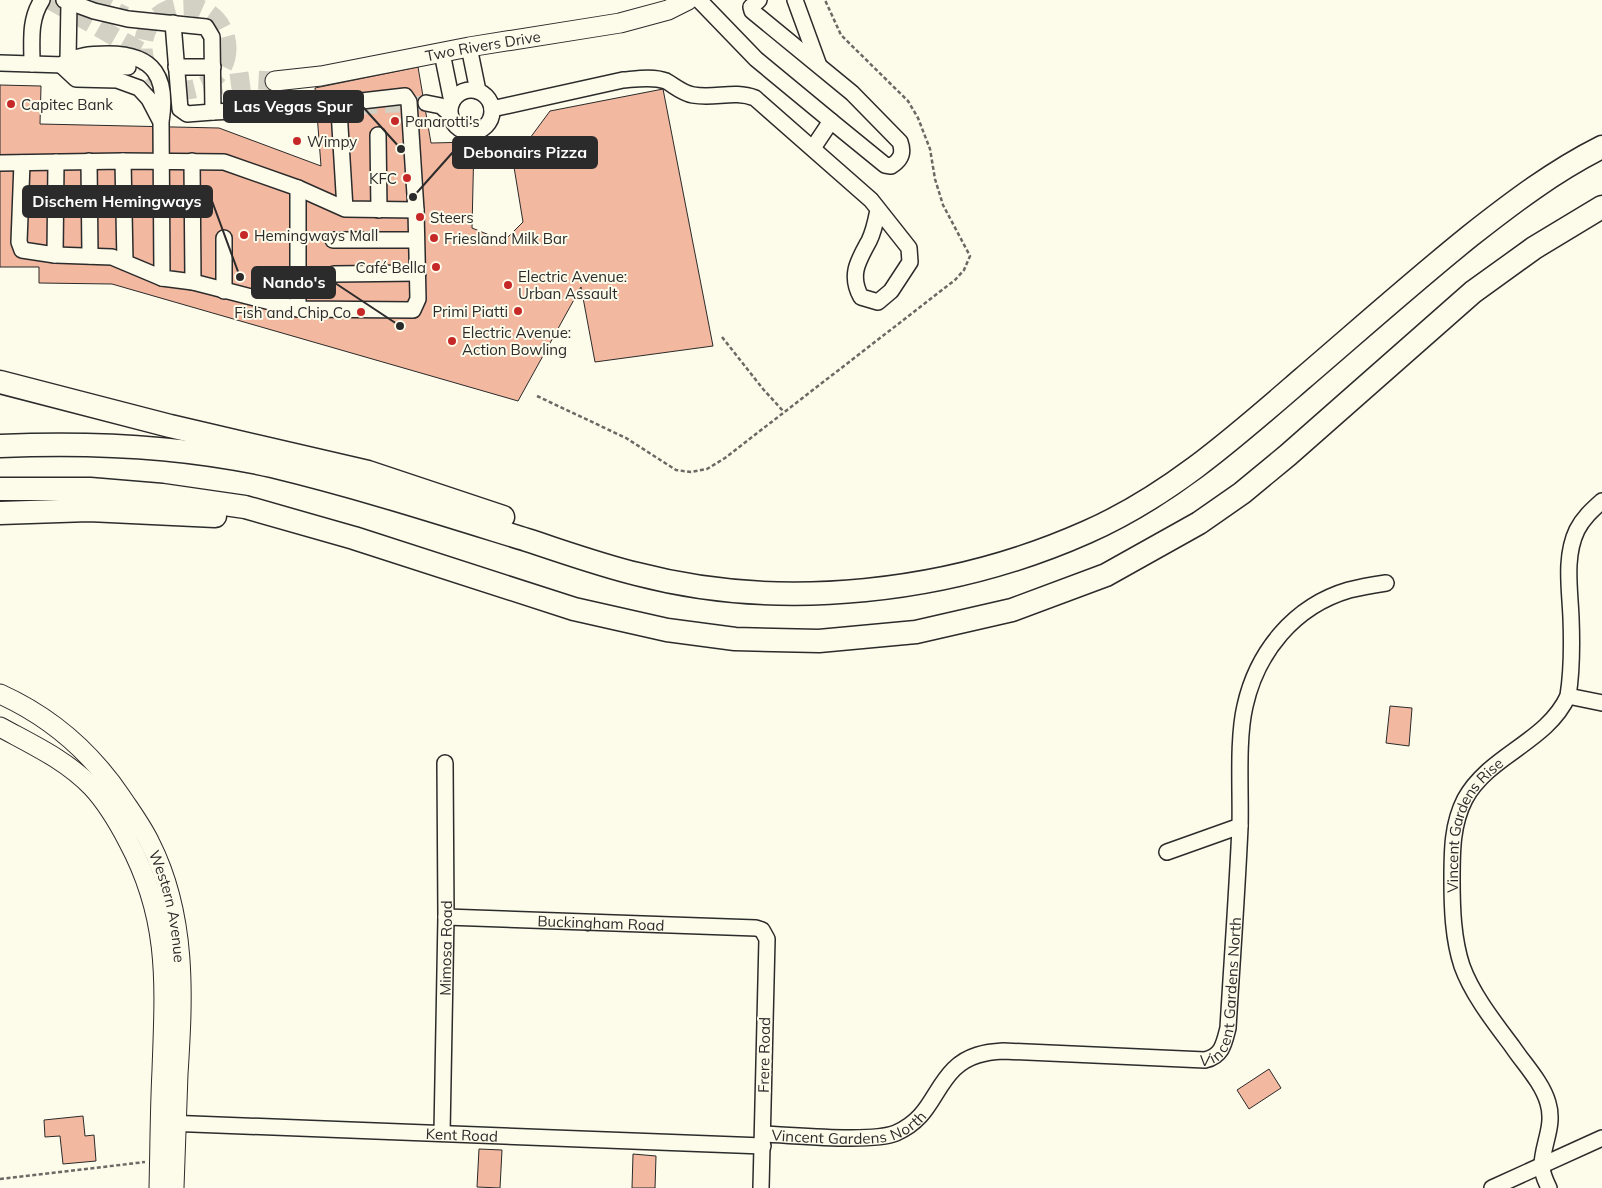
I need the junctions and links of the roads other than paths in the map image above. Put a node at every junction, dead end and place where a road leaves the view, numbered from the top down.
1 (42, 0) edge
2 (688, 0) edge
3 (699, 0) edge
4 (759, 0) edge
5 (795, 0) edge
6 (66, 1) edge
7 (173, 23) junction
8 (469, 47) junction
9 (442, 53) junction
10 (64, 62) junction
11 (0, 64) edge
12 (32, 64) junction
13 (819, 64) junction
14 (128, 67) dead end
15 (176, 67) junction
16 (213, 67) junction
17 (275, 81) tunnel mouth
18 (478, 91) junction
19 (426, 103) tunnel mouth
20 (451, 108) junction
21 (492, 109) junction
22 (316, 110) tunnel mouth
23 (214, 112) junction
24 (831, 121) junction
25 (161, 122) junction
26 (378, 134) dead end
27 (1602, 147) edge
28 (813, 148) junction
29 (89, 161) junction
30 (123, 161) junction
31 (161, 161) junction
32 (192, 161) junction
33 (22, 162) junction
34 (56, 162) junction
35 (0, 163) edge
36 (298, 188) junction
37 (1602, 207) edge
38 (345, 209) junction
39 (379, 210) junction
40 (416, 210) junction
41 (878, 210) junction
42 (224, 238) dead end
43 (333, 240) dead end
44 (416, 240) junction
45 (55, 255) junction
46 (90, 256) junction
47 (125, 262) junction
48 (418, 273) junction
49 (334, 274) dead end
50 (162, 278) junction
51 (192, 282) junction
52 (224, 290) junction
53 (298, 310) junction
54 (0, 382) edge
55 (0, 446) edge
56 (0, 489) edge
57 (1602, 501) edge
58 (0, 513) edge
59 (354, 538) junction
60 (1386, 583) dead end
61 (753, 594) junction
62 (0, 694) edge
63 (1568, 696) junction
64 (1602, 703) edge
65 (3, 731) edge
66 (445, 763) dead end
67 (1240, 826) junction
68 (1167, 852) dead end
69 (446, 917) junction
70 (756, 928) joint
71 (168, 1123) junction
72 (442, 1133) junction
73 (1602, 1138) edge
74 (763, 1140) junction
75 (1542, 1167) junction
76 (159, 1188) edge
77 (174, 1188) edge
78 (761, 1188) edge
79 (1492, 1188) edge
80 (1549, 1188) edge

1 - 12 street
2 - 8 main road, Two Rivers Drive
3 - 24 street
4 - 13 street
5 - 13 street
6 - 7 street
6 - 10 street
7 - 15 street
7 - 16 street
8 - 9 main road, Two Rivers Drive
8 - 18 street
9 - 17 main road, Two Rivers Drive
9 - 20 street
10 - 12 street
10 - 14 street
10 - 25 street
10 - 25 street
11 - 12 street
13 - 24 street
15 - 16 street
15 - 23 street
16 - 23 street
18 - 20 street
18 - 21 street
19 - 20 street
20 - 21 street
21 - 28 street
22 - 23 street
24 - 28 street
25 - 31 street
26 - 39 street
27 - 61 highway
28 - 41 street
29 - 30 street
29 - 34 street
29 - 46 street
30 - 31 street
30 - 47 street
31 - 32 street
31 - 50 street
32 - 36 street
32 - 51 street
33 - 34 street
33 - 35 street
33 - 45 street
34 - 45 street
36 - 38 street
36 - 53 street
37 - 59 highway
38 - 39 street
38 - 40 street
39 - 40 street
40 - 44 street
41 - 41 street
42 - 52 street
43 - 44 street
44 - 48 street
45 - 46 street
46 - 47 street
47 - 50 street
48 - 49 street
48 - 53 street
50 - 51 street
51 - 52 street
52 - 53 street
54 - 61 highway
55 - 61 highway
56 - 59 highway
57 - 63 street
58 - 59 highway
60 - 67 street, Vincent Gardens North
62 - 71 main road, Western Avenue
63 - 64 street
63 - 75 street, Vincent Gardens Rise
65 - 71 main road, Western Avenue
66 - 69 street, Mimosa Road
67 - 68 street
67 - 74 street, Vincent Gardens North
69 - 70 street, Buckingham Road
69 - 72 street, Mimosa Road
70 - 74 street, Frere Road
71 - 72 street, Kent Road
71 - 76 main road, Western Avenue
71 - 77 main road, Western Avenue
72 - 74 street, Kent Road
73 - 75 street
74 - 78 street, Frere Road
75 - 79 street
75 - 80 street

